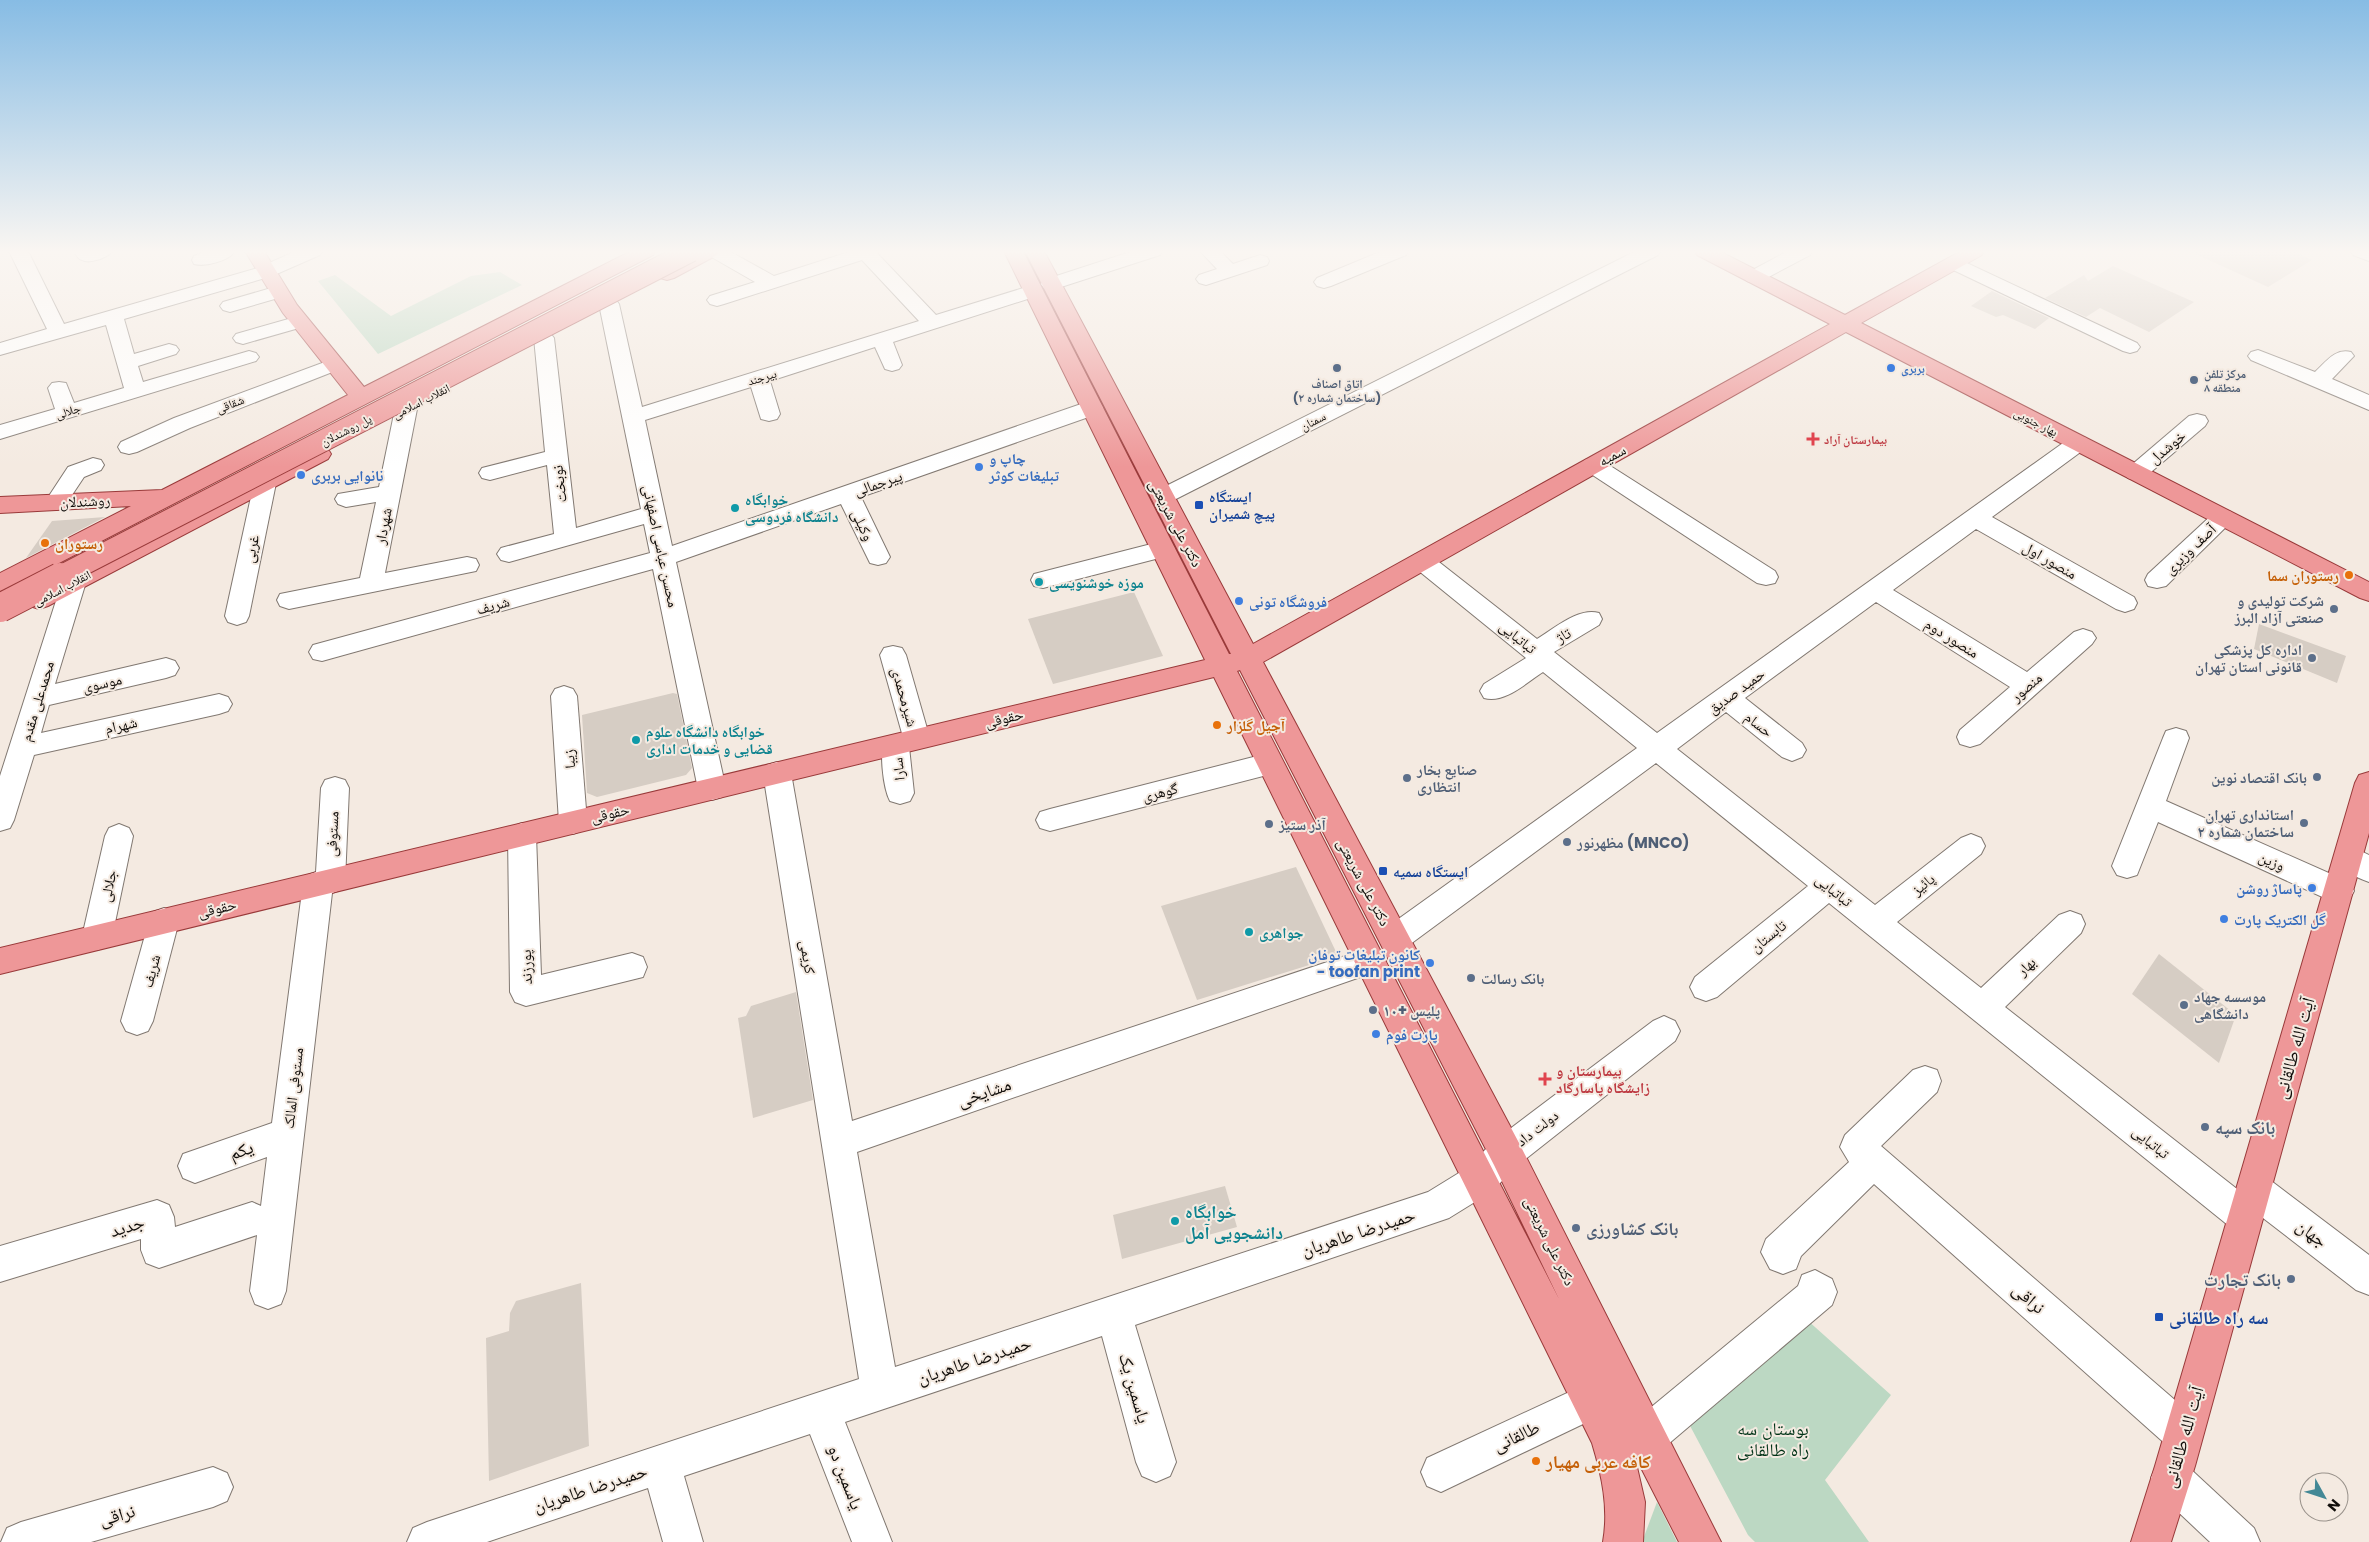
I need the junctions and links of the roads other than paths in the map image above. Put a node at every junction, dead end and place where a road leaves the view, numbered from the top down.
1 (54, 323) edge
2 (89, 323) edge
3 (115, 323) edge
4 (297, 323) edge
5 (300, 323) edge
6 (507, 323) edge
7 (529, 323) edge
8 (553, 323) edge
9 (573, 323) edge
10 (613, 323) edge
11 (932, 323) edge
12 (1057, 323) edge
13 (1062, 323) edge
14 (1508, 323) edge
15 (2080, 323) edge
16 (1846, 324) joint
17 (58, 332) junction
18 (544, 338) junction
19 (882, 339) junction
20 (2130, 347) dead end
21 (0, 349) edge
22 (170, 350) dead end
23 (453, 351) junction
24 (2344, 356) dead end
25 (128, 362) junction
26 (333, 364) junction
27 (2262, 364) dead end
28 (892, 365) dead end
29 (480, 371) junction
30 (759, 378) junction
31 (2318, 381) junction
32 (59, 388) dead end
33 (136, 390) junction
34 (362, 398) junction
35 (2369, 402) edge
36 (1092, 408) junction
37 (406, 410) junction
38 (66, 411) junction
39 (769, 414) dead end
40 (633, 417) junction
41 (2197, 421) dead end
42 (0, 432) edge
43 (2078, 443) junction
44 (129, 447) dead end
45 (556, 456) junction
46 (241, 460) junction
47 (93, 465) dead end
48 (1593, 465) junction
49 (490, 473) dead end
50 (2136, 473) junction
51 (263, 484) junction
52 (389, 493) junction
53 (848, 494) junction
54 (1162, 496) junction
55 (171, 497) junction
56 (232, 499) junction
57 (346, 499) dead end
58 (56, 502) junction
59 (0, 505) edge
60 (654, 513) junction
61 (2223, 517) junction
62 (1975, 518) junction
63 (566, 538) junction
64 (72, 548) junction
65 (1163, 550) junction
66 (509, 554) dead end
67 (878, 557) dead end
68 (663, 558) junction
69 (1422, 561) junction
70 (467, 565) dead end
71 (99, 569) junction
72 (1766, 577) dead end
73 (1043, 580) dead end
74 (2157, 580) dead end
75 (74, 582) junction
76 (0, 583) edge
77 (371, 583) junction
78 (1875, 590) junction
79 (2369, 592) edge
80 (0, 594) edge
81 (289, 600) dead end
82 (2125, 603) dead end
83 (0, 608) edge
84 (236, 616) dead end
85 (0, 620) edge
86 (1590, 620) dead end
87 (2083, 638) dead end
88 (322, 652) dead end
89 (893, 655) dead end
90 (1540, 655) junction
91 (1234, 662) junction
92 (166, 668) dead end
93 (2028, 685) junction
94 (1493, 691) dead end
95 (564, 696) dead end
96 (38, 698) junction
97 (1726, 698) junction
98 (219, 704) dead end
99 (1970, 737) dead end
100 (2176, 738) dead end
101 (906, 742) junction
102 (22, 747) junction
103 (1657, 748) junction
104 (1792, 750) dead end
105 (1269, 764) junction
106 (777, 773) junction
107 (2369, 783) edge
108 (335, 788) dead end
109 (712, 789) junction
110 (5, 790) edge
111 (900, 793) dead end
112 (2150, 806) junction
113 (0, 820) edge
114 (1050, 820) dead end
115 (574, 822) junction
116 (522, 834) junction
117 (119, 836) dead end
118 (1972, 846) dead end
119 (2358, 863) edge
120 (2127, 866) dead end
121 (324, 882) junction
122 (1829, 886) junction
123 (2339, 891) junction
124 (164, 921) junction
125 (1875, 922) junction
126 (2070, 924) dead end
127 (97, 937) junction
128 (1394, 939) junction
129 (0, 960) edge
130 (1370, 961) junction
131 (632, 967) dead end
132 (1706, 987) dead end
133 (1982, 1008) junction
134 (137, 1022) dead end
135 (1664, 1030) dead end
136 (1925, 1081) dead end
137 (287, 1134) junction
138 (838, 1142) junction
139 (1506, 1153) junction
140 (1874, 1161) junction
141 (196, 1166) dead end
142 (1479, 1180) junction
143 (2250, 1204) junction
144 (252, 1220) dead end
145 (1783, 1256) dead end
146 (0, 1264) edge
147 (2369, 1277) edge
148 (1815, 1288) dead end
149 (268, 1291) dead end
150 (1114, 1314) junction
151 (880, 1391) junction
152 (1591, 1401) junction
153 (821, 1411) junction
154 (2184, 1434) junction
155 (1646, 1437) junction
156 (1156, 1462) dead end
157 (661, 1464) junction
158 (1441, 1472) dead end
159 (2171, 1478) junction
160 (213, 1487) dead end
161 (1680, 1506) junction
162 (21, 1542) edge
163 (428, 1542) edge
164 (683, 1542) edge
165 (872, 1542) edge
166 (1623, 1542) edge
167 (1701, 1542) edge
168 (1722, 1542) edge
169 (2150, 1542) edge
170 (2240, 1542) edge

1 - 17 street
2 - 17 street
3 - 25 street
4 - 33 street, جلالی
5 - 26 main road
6 - 23 main road, انقلاب اسلامی
7 - 80 main road, پل روشندلان
8 - 83 main road, پل روشندلان, bridge
9 - 18 main road, انقلاب اسلامی
10 - 40 street, محسن عباسی اصفهانی
11 - 19 street, بیرجند
12 - 36 main road, دکتر علی شریعتی
13 - 54 main road, دکتر علی شریعتی
14 - 54 street, سمنان
15 - 20 street
16 - 43 main road, بهار جنوبی
16 - 48 main road, سمیه
17 - 21 street
18 - 29 main road, انقلاب اسلامی
18 - 45 street, نوبخت
19 - 28 street
19 - 30 street, بیرجند
22 - 25 street
23 - 29 main road
23 - 34 main road, انقلاب اسلامی
24 - 31 street
25 - 33 street
26 - 34 main road
26 - 44 street, شقاقی
27 - 31 street
29 - 37 main road, انقلاب اسلامی
30 - 39 street
30 - 40 street, بیرجند
31 - 35 street
32 - 38 street
33 - 38 street, جلالی
34 - 46 main road, انقلاب اسلامی
36 - 53 street, پیرجمالی
36 - 65 main road, دکتر علی شریعتی
37 - 51 main road, انقلاب اسلامی
37 - 52 street, شهردار
38 - 42 street, جلالی
40 - 60 street, محسن عباسی اصفهانی
41 - 50 street, خوشدل
43 - 50 main road, بهار جنوبی
43 - 62 street, حمید صدیق
45 - 49 street
45 - 63 street, نوبخت
46 - 51 main road
46 - 55 main road, انقلاب اسلامی
47 - 58 street
48 - 69 main road, سمیه
48 - 72 street
50 - 61 main road, بهار جنوبی
51 - 56 main road, انقلاب اسلامی
51 - 84 street, غربی
52 - 57 street
52 - 77 street, شهردار
53 - 67 street, وکیلی
53 - 68 street, پیرجمالی
54 - 91 main road, دکتر علی شریعتی
55 - 56 main road, روشندلان
55 - 58 main road, روشندلان
55 - 64 main road, انقلاب اسلامی
56 - 71 main road, انقلاب اسلامی
58 - 59 main road, روشندلان
60 - 63 street
60 - 68 street, محسن عباسی اصفهانی
61 - 74 street, آصف وزیری
61 - 79 main road, بهار جنوبی
62 - 78 street, حمید صدیق
62 - 82 street, منصور اول
63 - 66 street
64 - 71 main road
64 - 76 main road, انقلاب اسلامی
65 - 73 street
65 - 91 main road, دکتر علی شریعتی
68 - 88 street, شریف
68 - 109 street, محسن عباسی اصفهانی
69 - 90 street, تباتبایی
69 - 91 main road, سمیه
70 - 77 street
71 - 75 main road, انقلاب اسلامی
75 - 85 main road, انقلاب اسلامی
75 - 96 street, محمدعلی مقدم
77 - 81 street
78 - 93 street, منصور دوم
78 - 97 street, حمید صدیق
86 - 90 street, تاژ
87 - 93 street, منصور
89 - 101 street, شیرمحمدی
90 - 94 street, تاژ
90 - 103 street, تباتبایی
91 - 101 main road, حقوقی
91 - 105 main road, دکتر علی شریعتی
91 - 128 main road, دکتر علی شریعتی
92 - 96 street, موسوی
93 - 99 street, منصور
95 - 115 street, زیبا
96 - 102 street, محمدعلی مقدم
97 - 103 street, حمید صدیق
97 - 104 street, حسام
98 - 102 street, شهرام
100 - 112 street
101 - 106 main road, حقوقی
101 - 111 street, سارا
102 - 110 street, محمدعلی مقدم
103 - 122 street, تباتبایی
103 - 128 street, حمید صدیق
105 - 114 street, گوهری
105 - 130 main road, دکتر علی شریعتی
106 - 109 main road, حقوقی
106 - 138 street, کریمی
107 - 119 main road, آیت الله طالقانی
108 - 121 street, مستوفی
109 - 115 main road, حقوقی
110 - 113 street, محمدعلی مقدم
112 - 120 street
112 - 123 street, وزین
115 - 116 main road, حقوقی
116 - 121 main road, حقوقی
116 - 131 street, پورزند
117 - 127 street, جلالی
118 - 125 street, پائیز
119 - 123 main road, آیت الله طالقانی
121 - 124 main road, حقوقی
121 - 137 street, مستوفی المالک
122 - 125 street, تباتبایی
122 - 132 street, تابستان
123 - 143 main road, آیت الله طالقانی
124 - 127 main road, حقوقی
124 - 134 street, شریف
125 - 133 street, تباتبایی
126 - 133 street, بهار
127 - 129 main road, حقوقی
128 - 139 main road, دکتر علی شریعتی
130 - 138 street, مشایخی
130 - 142 main road, دکتر علی شریعتی
133 - 143 street, تباتبایی
135 - 139 street, دولت داد
136 - 140 street, نراقی
137 - 141 street, یکم
137 - 149 street, مستوفی المالک
138 - 151 street
139 - 142 street, حمیدرضا طاهریان
139 - 155 main road, دکتر علی شریعتی
140 - 145 street
140 - 154 street, نراقی
142 - 150 street, حمیدرضا طاهریان
142 - 152 main road, دکتر علی شریعتی
143 - 147 street, جهان
143 - 154 main road, آیت الله طالقانی
144 - 146 street, جدید
148 - 155 street
150 - 151 street, حمیدرضا طاهریان
150 - 156 street, یاسمین یک
151 - 153 street, حمیدرضا طاهریان
152 - 158 street, طالقانی
152 - 166 main road, دکتر علی شریعتی
153 - 157 street, حمیدرضا طاهریان
153 - 165 street, یاسمین دو
154 - 159 main road, آیت الله طالقانی
155 - 161 main road, دکتر علی شریعتی
157 - 163 street, حمیدرضا طاهریان
157 - 164 street
159 - 169 main road, آیت الله طالقانی
159 - 170 street
160 - 162 street, نراقی
161 - 167 main road, دکتر علی شریعتی
161 - 168 main road

